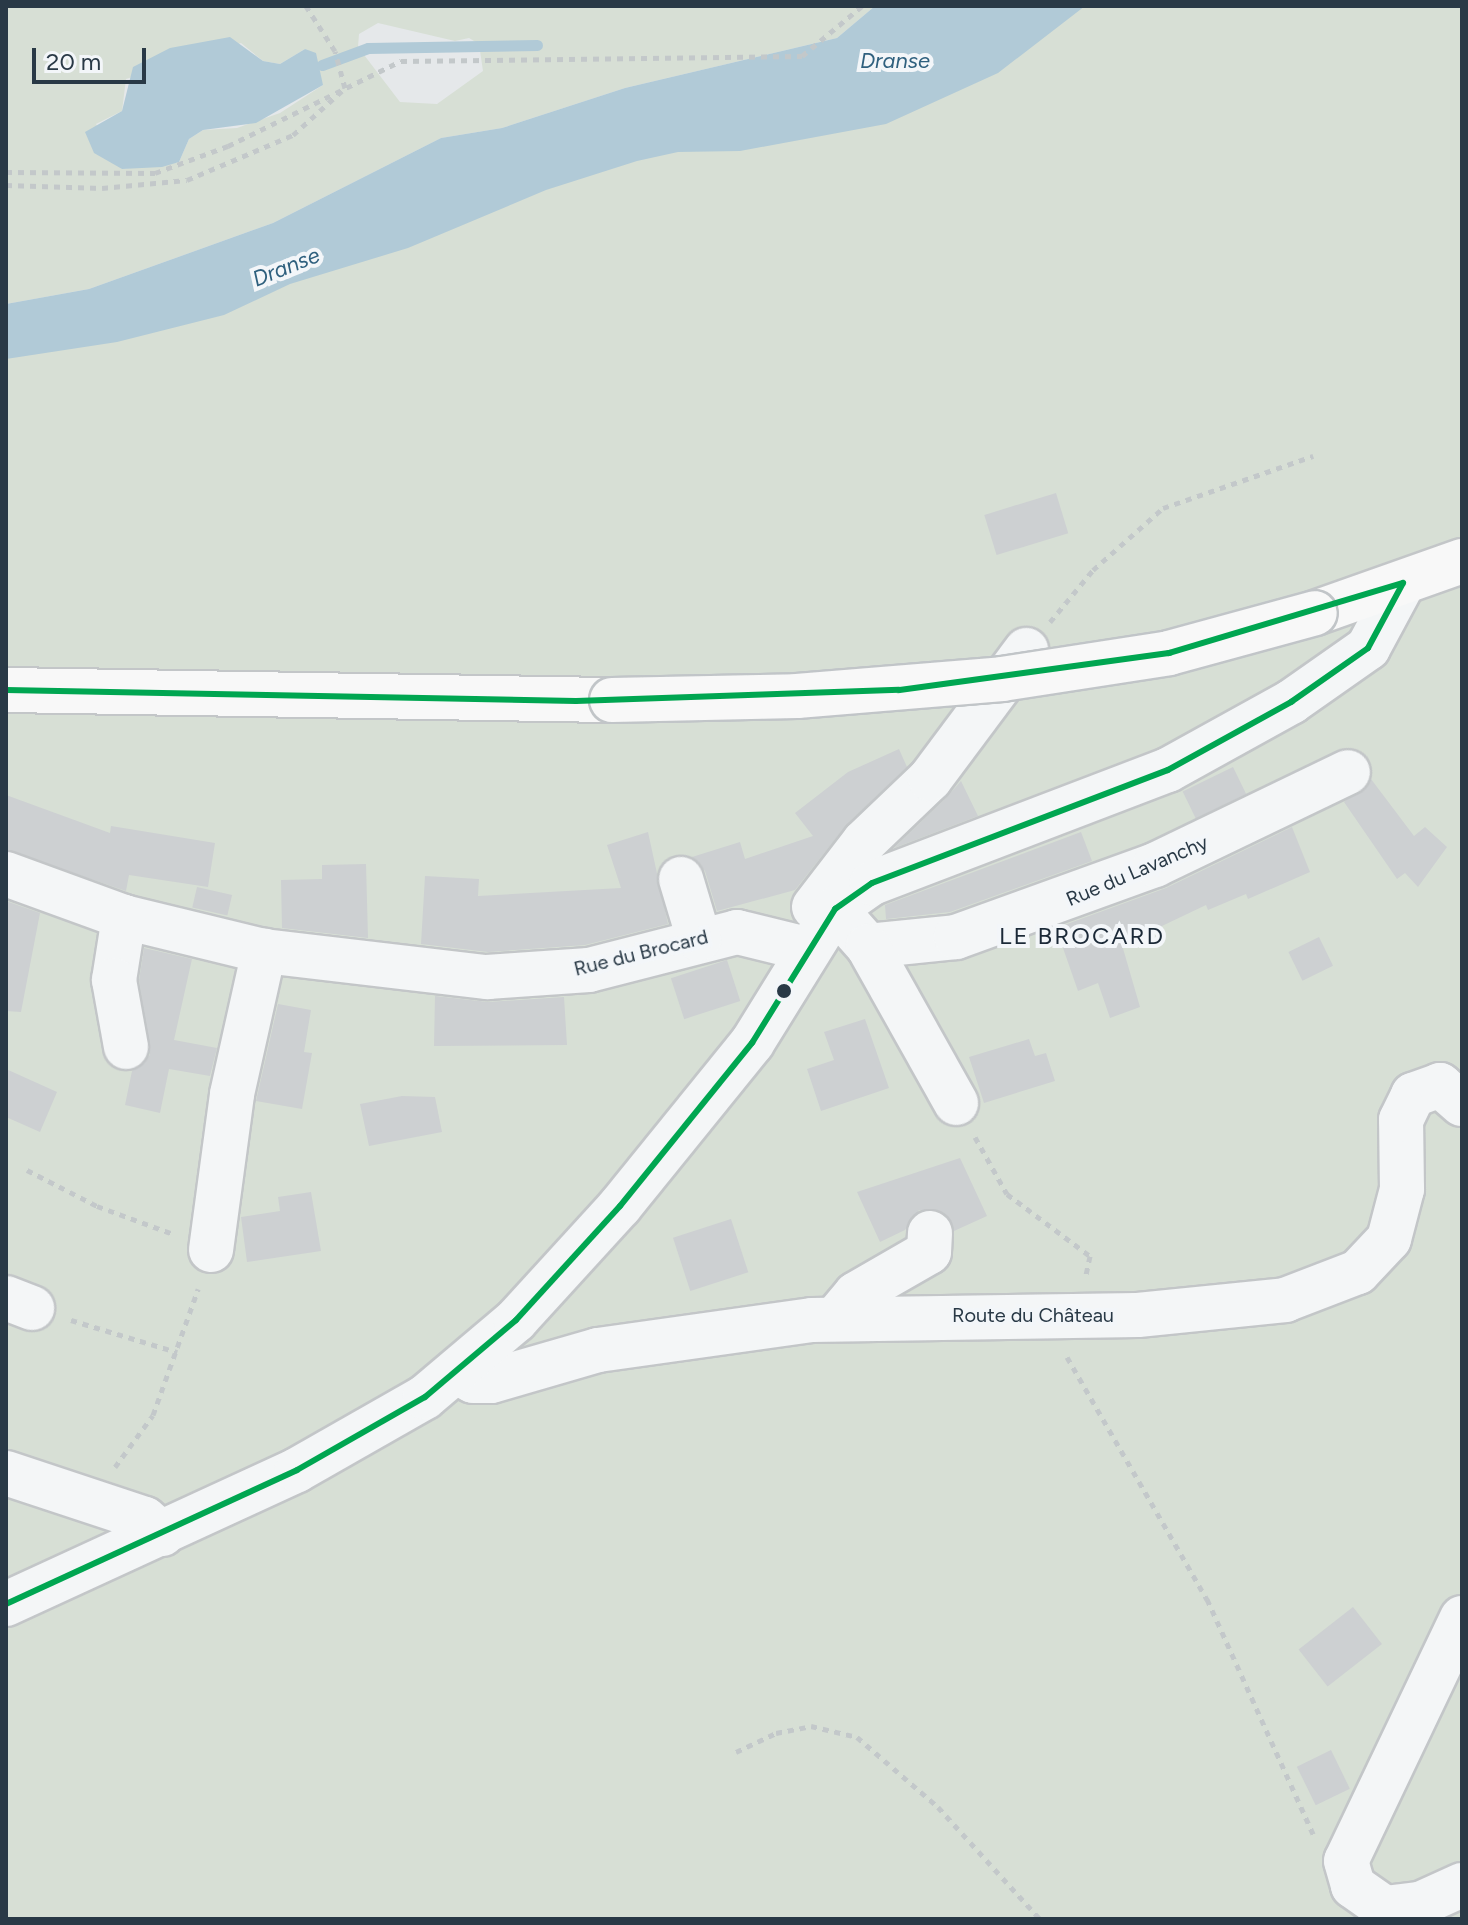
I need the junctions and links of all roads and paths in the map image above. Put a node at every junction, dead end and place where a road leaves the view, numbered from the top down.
1 (306, 6) edge
2 (862, 6) edge
3 (345, 88) junction
4 (6, 172) edge
5 (6, 185) edge
6 (1313, 456) dead end
7 (1462, 561) edge
8 (1403, 583) junction
9 (1026, 650) joint
10 (6, 690) edge
11 (1348, 772) dead end
12 (6, 874) edge
13 (681, 879) dead end
14 (835, 909) junction
15 (124, 917) junction
16 (699, 939) junction
17 (868, 946) junction
18 (807, 949) junction
19 (264, 951) junction
20 (126, 1047) dead end
21 (1456, 1083) edge
22 (956, 1103) joint
23 (27, 1170) dead end
24 (930, 1233) dead end
25 (212, 1246) junction
26 (19, 1303) edge
27 (1044, 1316) junction
28 (836, 1318) junction
29 (177, 1352) junction
30 (457, 1372) junction
31 (6, 1473) edge
32 (70, 1496) junction
33 (162, 1534) junction
34 (6, 1604) edge
35 (1462, 1618) edge
36 (736, 1752) dead end
37 (1315, 1838) dead end
38 (1462, 1885) edge
39 (1040, 1919) edge

1 - 3 path
2 - 3 path
3 - 4 path
3 - 5 path
6 - 9 path
7 - 8 main road
8 - 10 main road, bridge
8 - 14 street
9 - 18 street
11 - 17 street, Rue du Lavanchy
12 - 15 street, Rue du Brocard
13 - 16 street
14 - 17 street
14 - 18 street
15 - 19 street, Rue du Brocard
15 - 20 street
16 - 18 street, Rue du Brocard
16 - 19 street, Rue du Brocard
17 - 22 street
18 - 30 street
19 - 25 street
21 - 27 street, Route du Château
22 - 27 path
23 - 25 path
24 - 28 street
25 - 29 path
26 - 29 path
27 - 28 street, Route du Château
27 - 37 path
28 - 30 street, Route du Château
29 - 32 path
30 - 33 street
31 - 32 street
32 - 33 street
33 - 34 street
35 - 38 street
36 - 39 path

